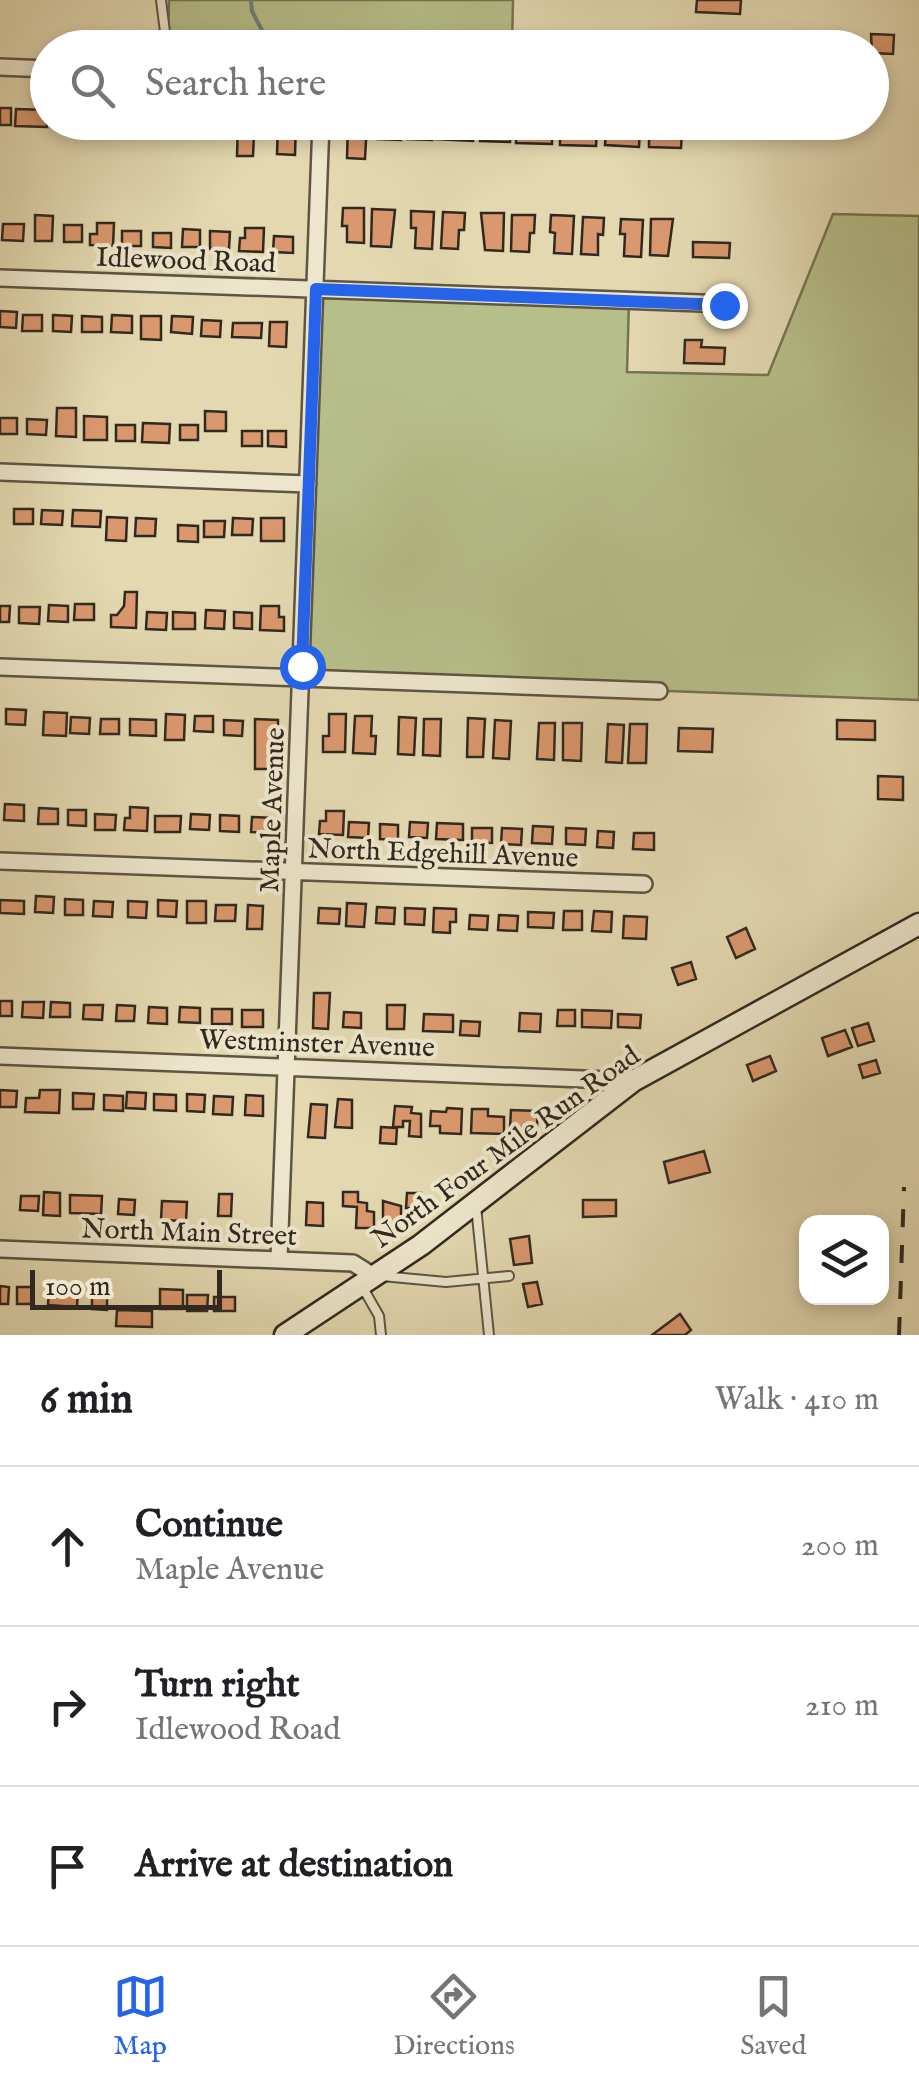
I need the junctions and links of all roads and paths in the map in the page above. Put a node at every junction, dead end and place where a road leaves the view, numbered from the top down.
1 (161, 0) edge
2 (165, 30) edge
3 (0, 67) edge
4 (30, 68) edge
5 (321, 140) edge
6 (0, 278) edge
7 (316, 289) junction
8 (730, 304) dead end
9 (0, 472) edge
10 (308, 484) junction
11 (0, 666) edge
12 (301, 678) junction
13 (659, 691) dead end
14 (0, 861) edge
15 (294, 872) junction
16 (644, 884) dead end
17 (919, 924) edge
18 (0, 1056) edge
19 (287, 1066) junction
20 (633, 1081) junction
21 (475, 1202) junction
22 (0, 1250) edge
23 (280, 1260) junction
24 (509, 1276) dead end
25 (486, 1278) junction
26 (367, 1280) junction
27 (286, 1335) edge
28 (381, 1335) edge
29 (489, 1335) edge

1 - 2 lane
3 - 4 street
5 - 7 street, Maple Avenue
6 - 7 street, Idlewood Road
7 - 8 street, Idlewood Road
7 - 10 street, Maple Avenue
9 - 10 street
10 - 12 street, Maple Avenue
11 - 12 street
12 - 13 street
12 - 15 street, Maple Avenue
14 - 15 street, North Edgehill Avenue
15 - 16 street, North Edgehill Avenue
15 - 19 street, Maple Avenue
17 - 20 street, North Four Mile Run Road
18 - 19 street, Westminster Avenue
19 - 20 street, Westminster Avenue
19 - 23 street, Maple Avenue
20 - 21 street, North Four Mile Run Road
21 - 25 lane
21 - 26 street, North Four Mile Run Road
22 - 23 street, North Main Street
23 - 26 street, North Main Street
24 - 25 lane
25 - 26 lane
25 - 29 lane
26 - 27 street, North Four Mile Run Road
26 - 28 lane

